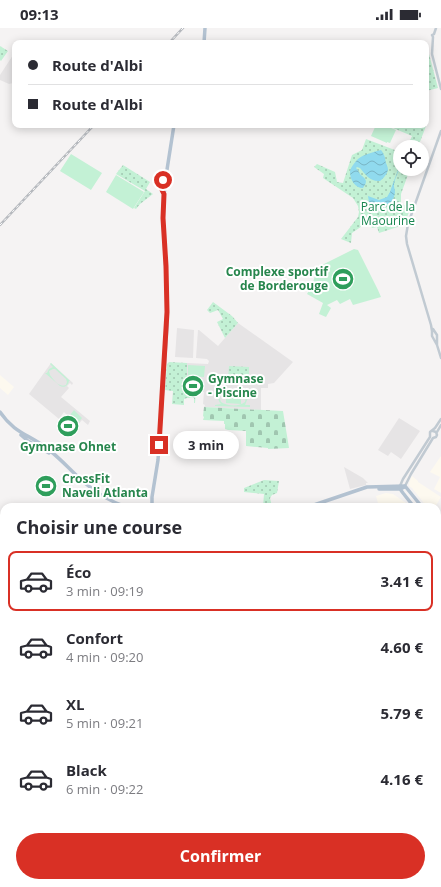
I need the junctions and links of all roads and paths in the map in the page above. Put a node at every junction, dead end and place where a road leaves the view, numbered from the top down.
1 (205, 28) edge
2 (436, 28) edge
3 (204, 40) edge
4 (441, 89) edge
5 (174, 128) edge
6 (441, 131) edge
7 (441, 358) edge
8 (0, 413) edge
9 (441, 419) edge
10 (441, 425) edge
11 (433, 431) junction
12 (436, 433) junction
13 (430, 437) junction
14 (433, 438) junction
15 (405, 486) junction
16 (400, 487) junction
17 (117, 503) edge
18 (151, 503) edge
19 (320, 503) edge
20 (411, 503) edge
21 (419, 503) edge

1 - 3 main road
2 - 4 street
5 - 18 main road
6 - 7 street
8 - 17 main road
9 - 11 street
10 - 12 street
11 - 12 street
11 - 13 street
12 - 14 street
13 - 14 street
13 - 16 street
14 - 15 street
15 - 16 main road
15 - 21 main road
16 - 19 main road
16 - 20 main road

